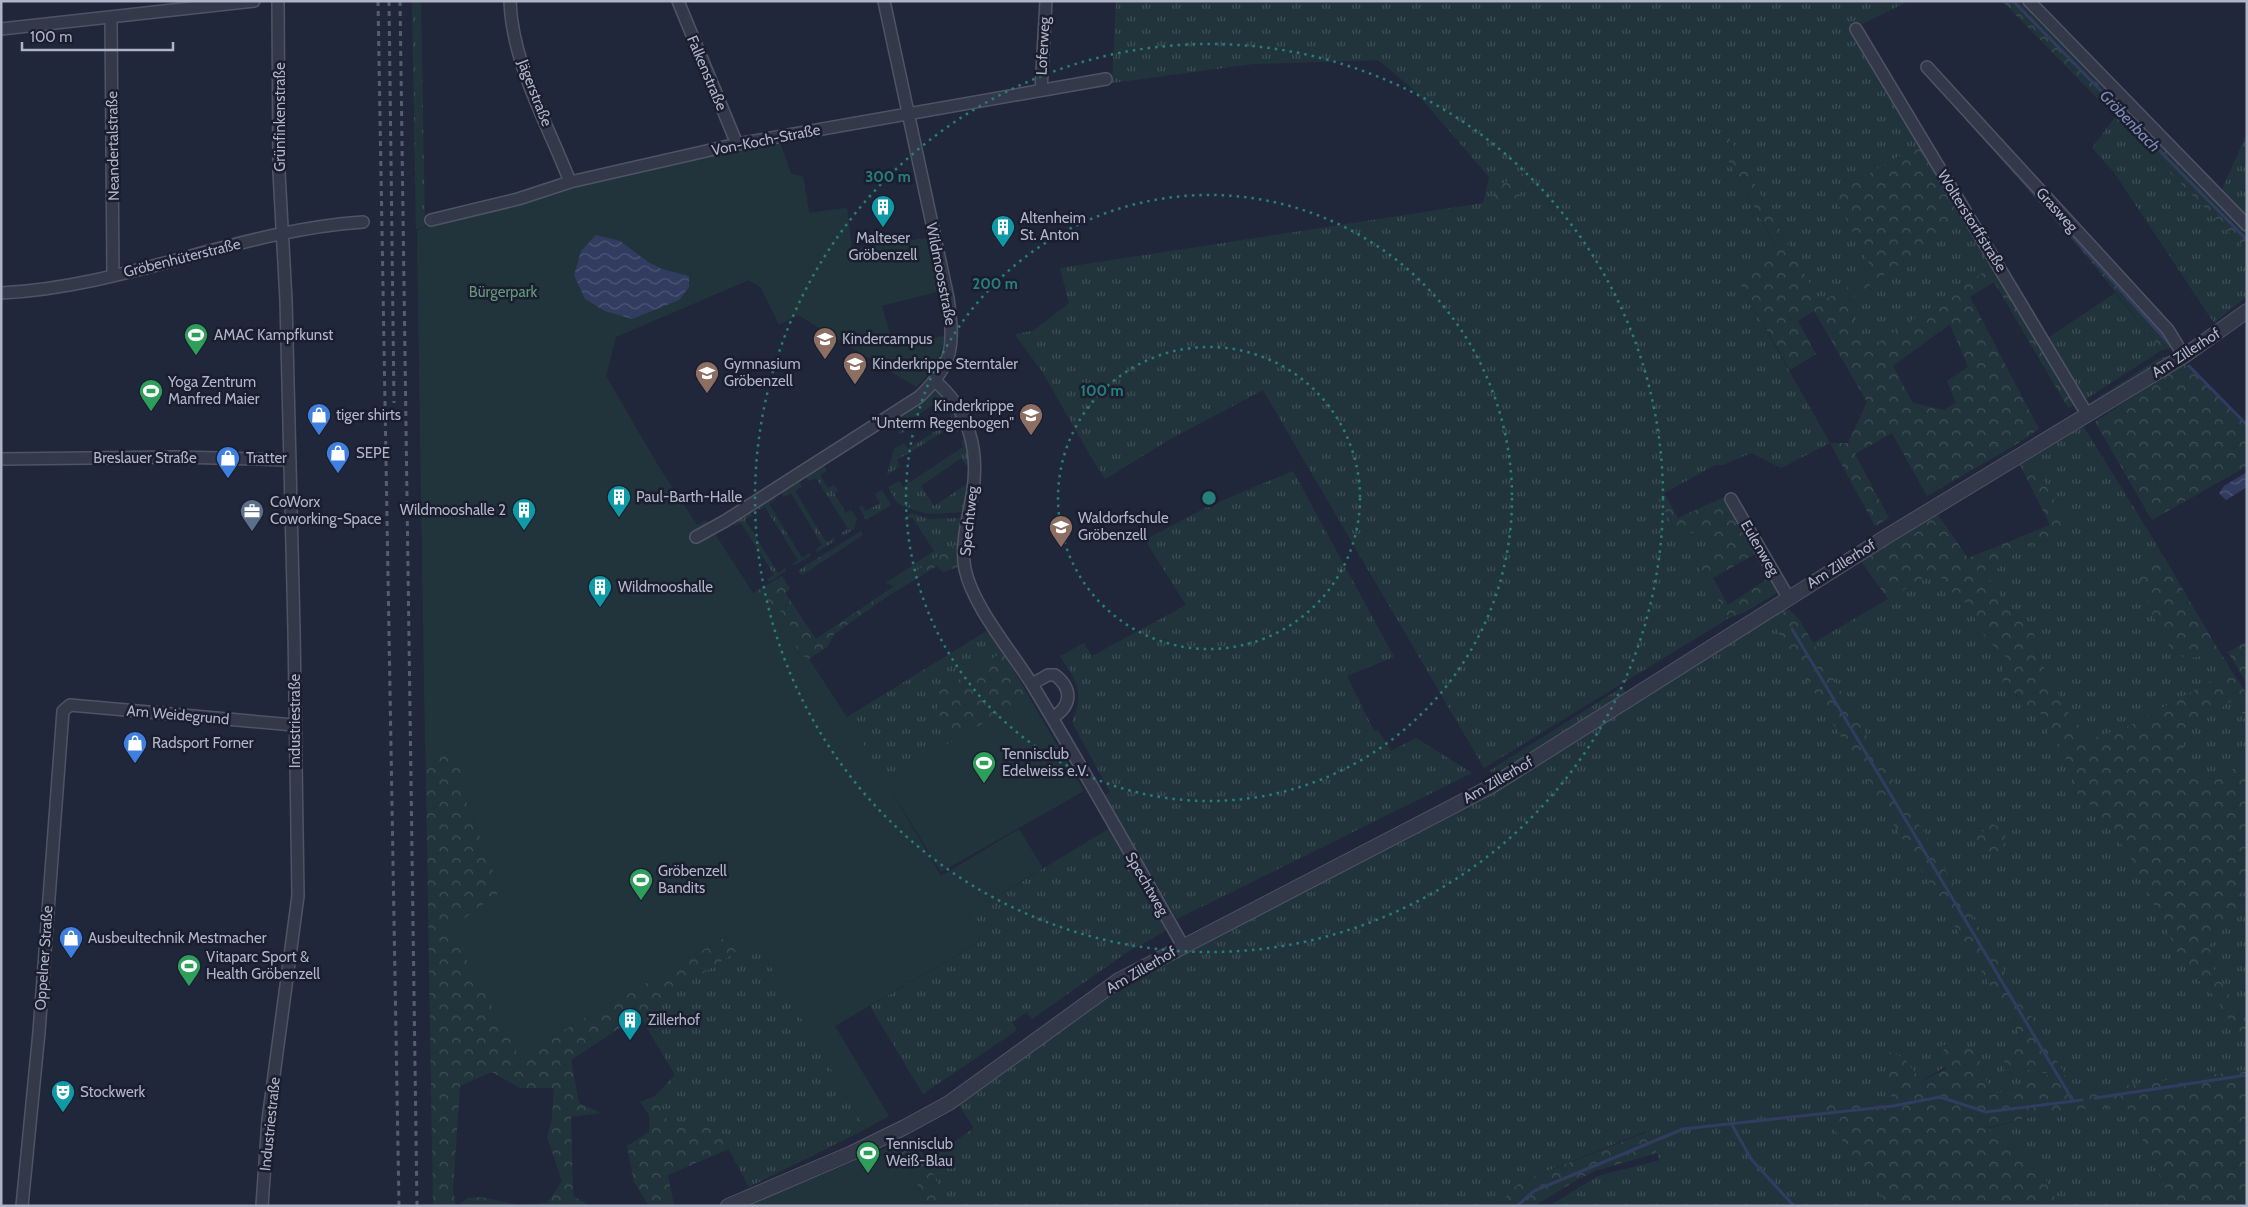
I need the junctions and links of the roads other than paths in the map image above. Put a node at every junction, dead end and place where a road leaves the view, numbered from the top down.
1 (254, 1) edge
2 (278, 1) edge
3 (510, 1) edge
4 (678, 1) edge
5 (884, 1) edge
6 (1046, 1) edge
7 (2029, 1) edge
8 (111, 17) junction
9 (1, 29) edge
10 (1856, 29) dead end
11 (1927, 67) dead end
12 (1106, 79) dead end
13 (1041, 90) junction
14 (908, 114) junction
15 (737, 144) junction
16 (570, 182) junction
17 (430, 220) dead end
18 (364, 222) dead end
19 (2247, 224) edge
20 (284, 233) junction
21 (113, 276) junction
22 (1, 294) edge
23 (2247, 311) edge
24 (2184, 356) junction
25 (935, 382) junction
26 (2087, 414) junction
27 (1, 459) edge
28 (289, 460) junction
29 (1731, 499) dead end
30 (696, 537) dead end
31 (1788, 597) junction
32 (1032, 684) junction
33 (64, 711) joint
34 (1052, 718) junction
35 (294, 725) junction
36 (1183, 946) junction
37 (22, 1206) edge
38 (262, 1206) edge
39 (728, 1206) edge

1 - 8 street
2 - 20 street, Grünfinkenstraße
3 - 16 street, Jägerstraße
4 - 15 street, Falkenstraße
5 - 14 street, Wildmoosstraße
6 - 13 street, Loferweg
7 - 19 street
8 - 9 street
8 - 21 street, Neandertalstraße
10 - 26 street, Wolterstorffstraße
11 - 24 street, Grasweg
12 - 13 street, Von-Koch-Straße
13 - 14 street, Von-Koch-Straße
14 - 15 street, Von-Koch-Straße
14 - 25 street, Wildmoosstraße
15 - 16 street, Von-Koch-Straße
16 - 17 street, Von-Koch-Straße
18 - 20 street, Gröbenhüterstraße
20 - 21 street, Gröbenhüterstraße
20 - 28 street, Industriestraße
21 - 22 street, Gröbenhüterstraße
23 - 24 street, Am Zillerhof
24 - 26 street, Am Zillerhof
25 - 30 street, Wildmoosstraße
25 - 32 street, Spechtweg
26 - 31 street, Am Zillerhof
27 - 28 street, Breslauer Straße
28 - 35 street, Industriestraße
29 - 31 street, Eulenweg
31 - 36 street, Am Zillerhof
32 - 34 street, Spechtweg
32 - 34 street
33 - 35 street, Am Weidegrund
33 - 37 street, Oppelner Straße
34 - 36 street, Spechtweg
35 - 38 street, Industriestraße
36 - 39 street, Am Zillerhof

